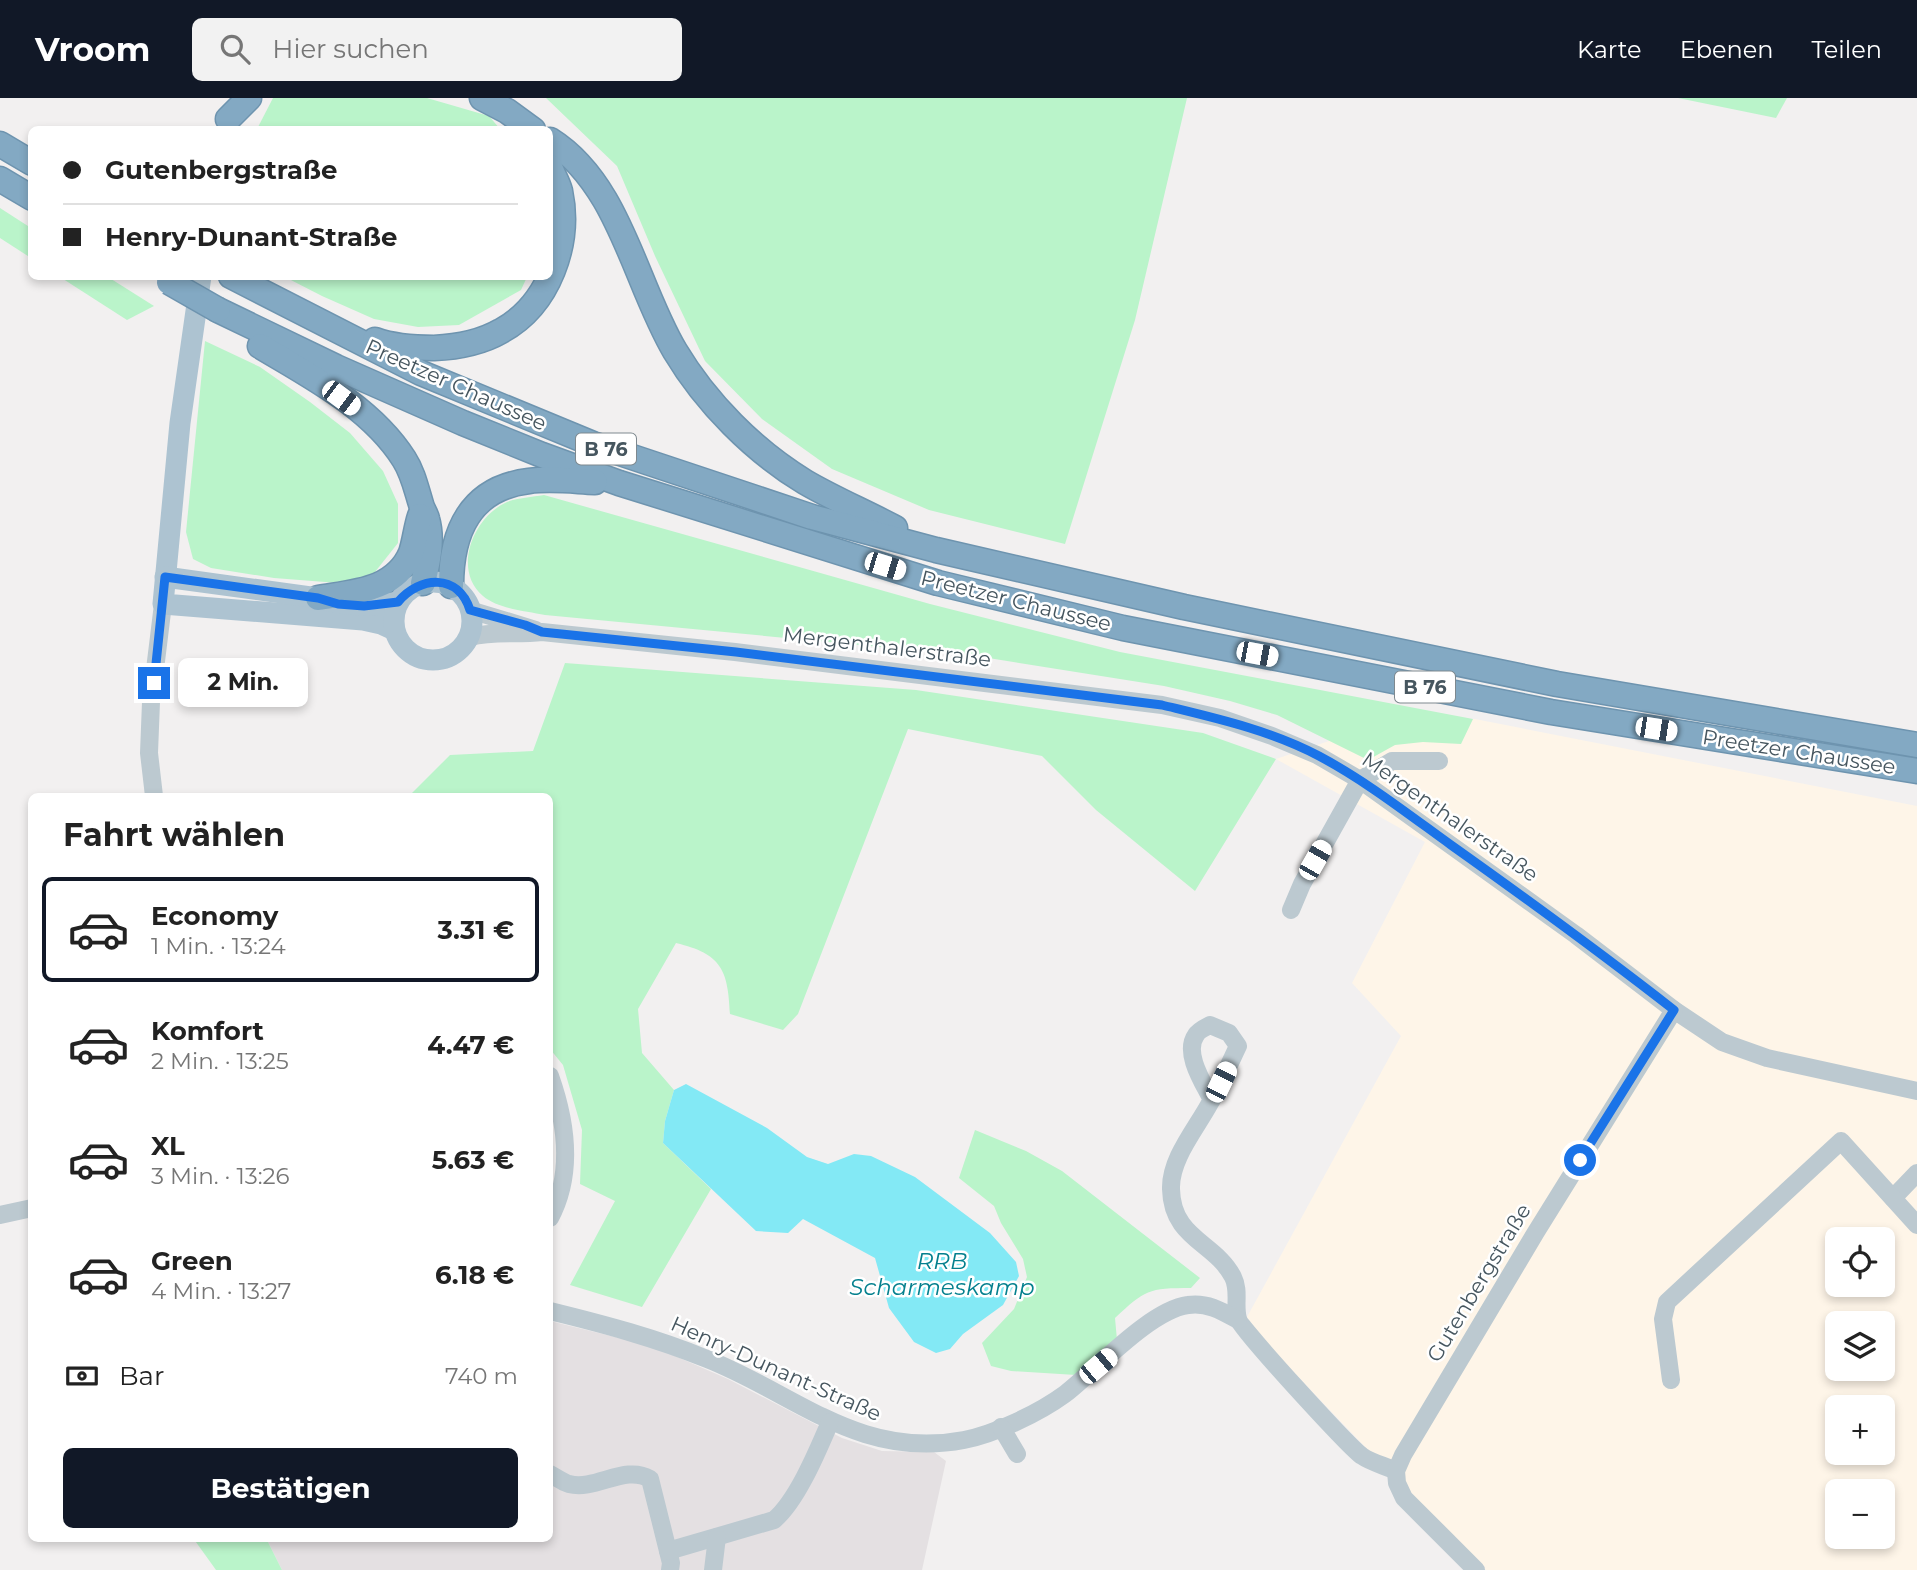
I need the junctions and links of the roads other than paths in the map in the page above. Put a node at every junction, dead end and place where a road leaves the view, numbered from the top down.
1 (249, 98) edge
2 (482, 98) edge
3 (228, 115) edge
4 (527, 126) edge
5 (553, 142) edge
6 (0, 144) edge
7 (28, 161) edge
8 (553, 174) edge
9 (0, 179) edge
10 (28, 196) edge
11 (553, 268) edge
12 (167, 280) edge
13 (200, 280) edge
14 (239, 280) edge
15 (548, 280) edge
16 (292, 307) junction
17 (218, 310) junction
18 (620, 483) junction
19 (422, 508) junction
20 (936, 550) junction
21 (165, 577) junction
22 (422, 583) junction
23 (451, 586) junction
24 (318, 598) junction
25 (398, 602) junction
26 (163, 604) junction
27 (470, 610) junction
28 (394, 630) junction
29 (542, 632) junction
30 (470, 638) junction
31 (1917, 746) edge
32 (1439, 761) dead end
33 (1917, 771) edge
34 (1360, 780) junction
35 (154, 793) edge
36 (1291, 910) dead end
37 (1674, 1010) junction
38 (553, 1086) edge
39 (1917, 1091) edge
40 (1212, 1100) dead end
41 (1917, 1173) edge
42 (1893, 1198) junction
43 (28, 1209) edge
44 (553, 1210) edge
45 (0, 1214) edge
46 (1917, 1225) edge
47 (553, 1312) edge
48 (1238, 1320) junction
49 (1671, 1380) dead end
50 (830, 1422) junction
51 (1001, 1427) junction
52 (1017, 1454) dead end
53 (1396, 1471) junction
54 (553, 1476) edge
55 (717, 1537) junction
56 (668, 1551) junction
57 (670, 1570) edge
58 (713, 1570) edge
59 (1476, 1570) edge

1 - 3 highway
2 - 4 highway
5 - 20 highway, B 76
6 - 7 highway
8 - 11 highway, B 76
9 - 10 highway
12 - 17 highway, Preetzer Chaussee / B 76, bridge
13 - 21 main road
14 - 16 highway, Preetzer Chaussee / B 76
15 - 16 highway, B 76
16 - 20 highway, Preetzer Chaussee / B 76
17 - 18 highway, Preetzer Chaussee / B 76
17 - 19 highway, B 76
18 - 23 highway, B 76
18 - 33 highway, Preetzer Chaussee / B 76
19 - 22 highway, B 76
19 - 24 highway, B 76
20 - 31 highway, Preetzer Chaussee / B 76
21 - 24 main road
21 - 26 main road
22 - 23 main road
22 - 25 main road
23 - 27 main road
24 - 25 main road
25 - 28 main road
26 - 28 main road
26 - 35 street
27 - 29 street, Mergenthalerstraße
27 - 30 main road
28 - 30 main road
29 - 30 street, Mergenthalerstraße
29 - 34 street, Mergenthalerstraße
32 - 34 street
34 - 36 street
34 - 37 street, Mergenthalerstraße
37 - 39 street, Mergenthalerstraße
37 - 53 street, Gutenbergstraße
38 - 44 street
40 - 48 street
41 - 42 street
42 - 46 street
42 - 49 street
43 - 45 street
47 - 50 street, Henry-Dunant-Straße
48 - 51 street, Henry-Dunant-Straße
48 - 53 street
50 - 51 street, Henry-Dunant-Straße
50 - 55 street
51 - 52 street
53 - 59 street
54 - 56 street
55 - 56 street
55 - 58 street
56 - 57 street

